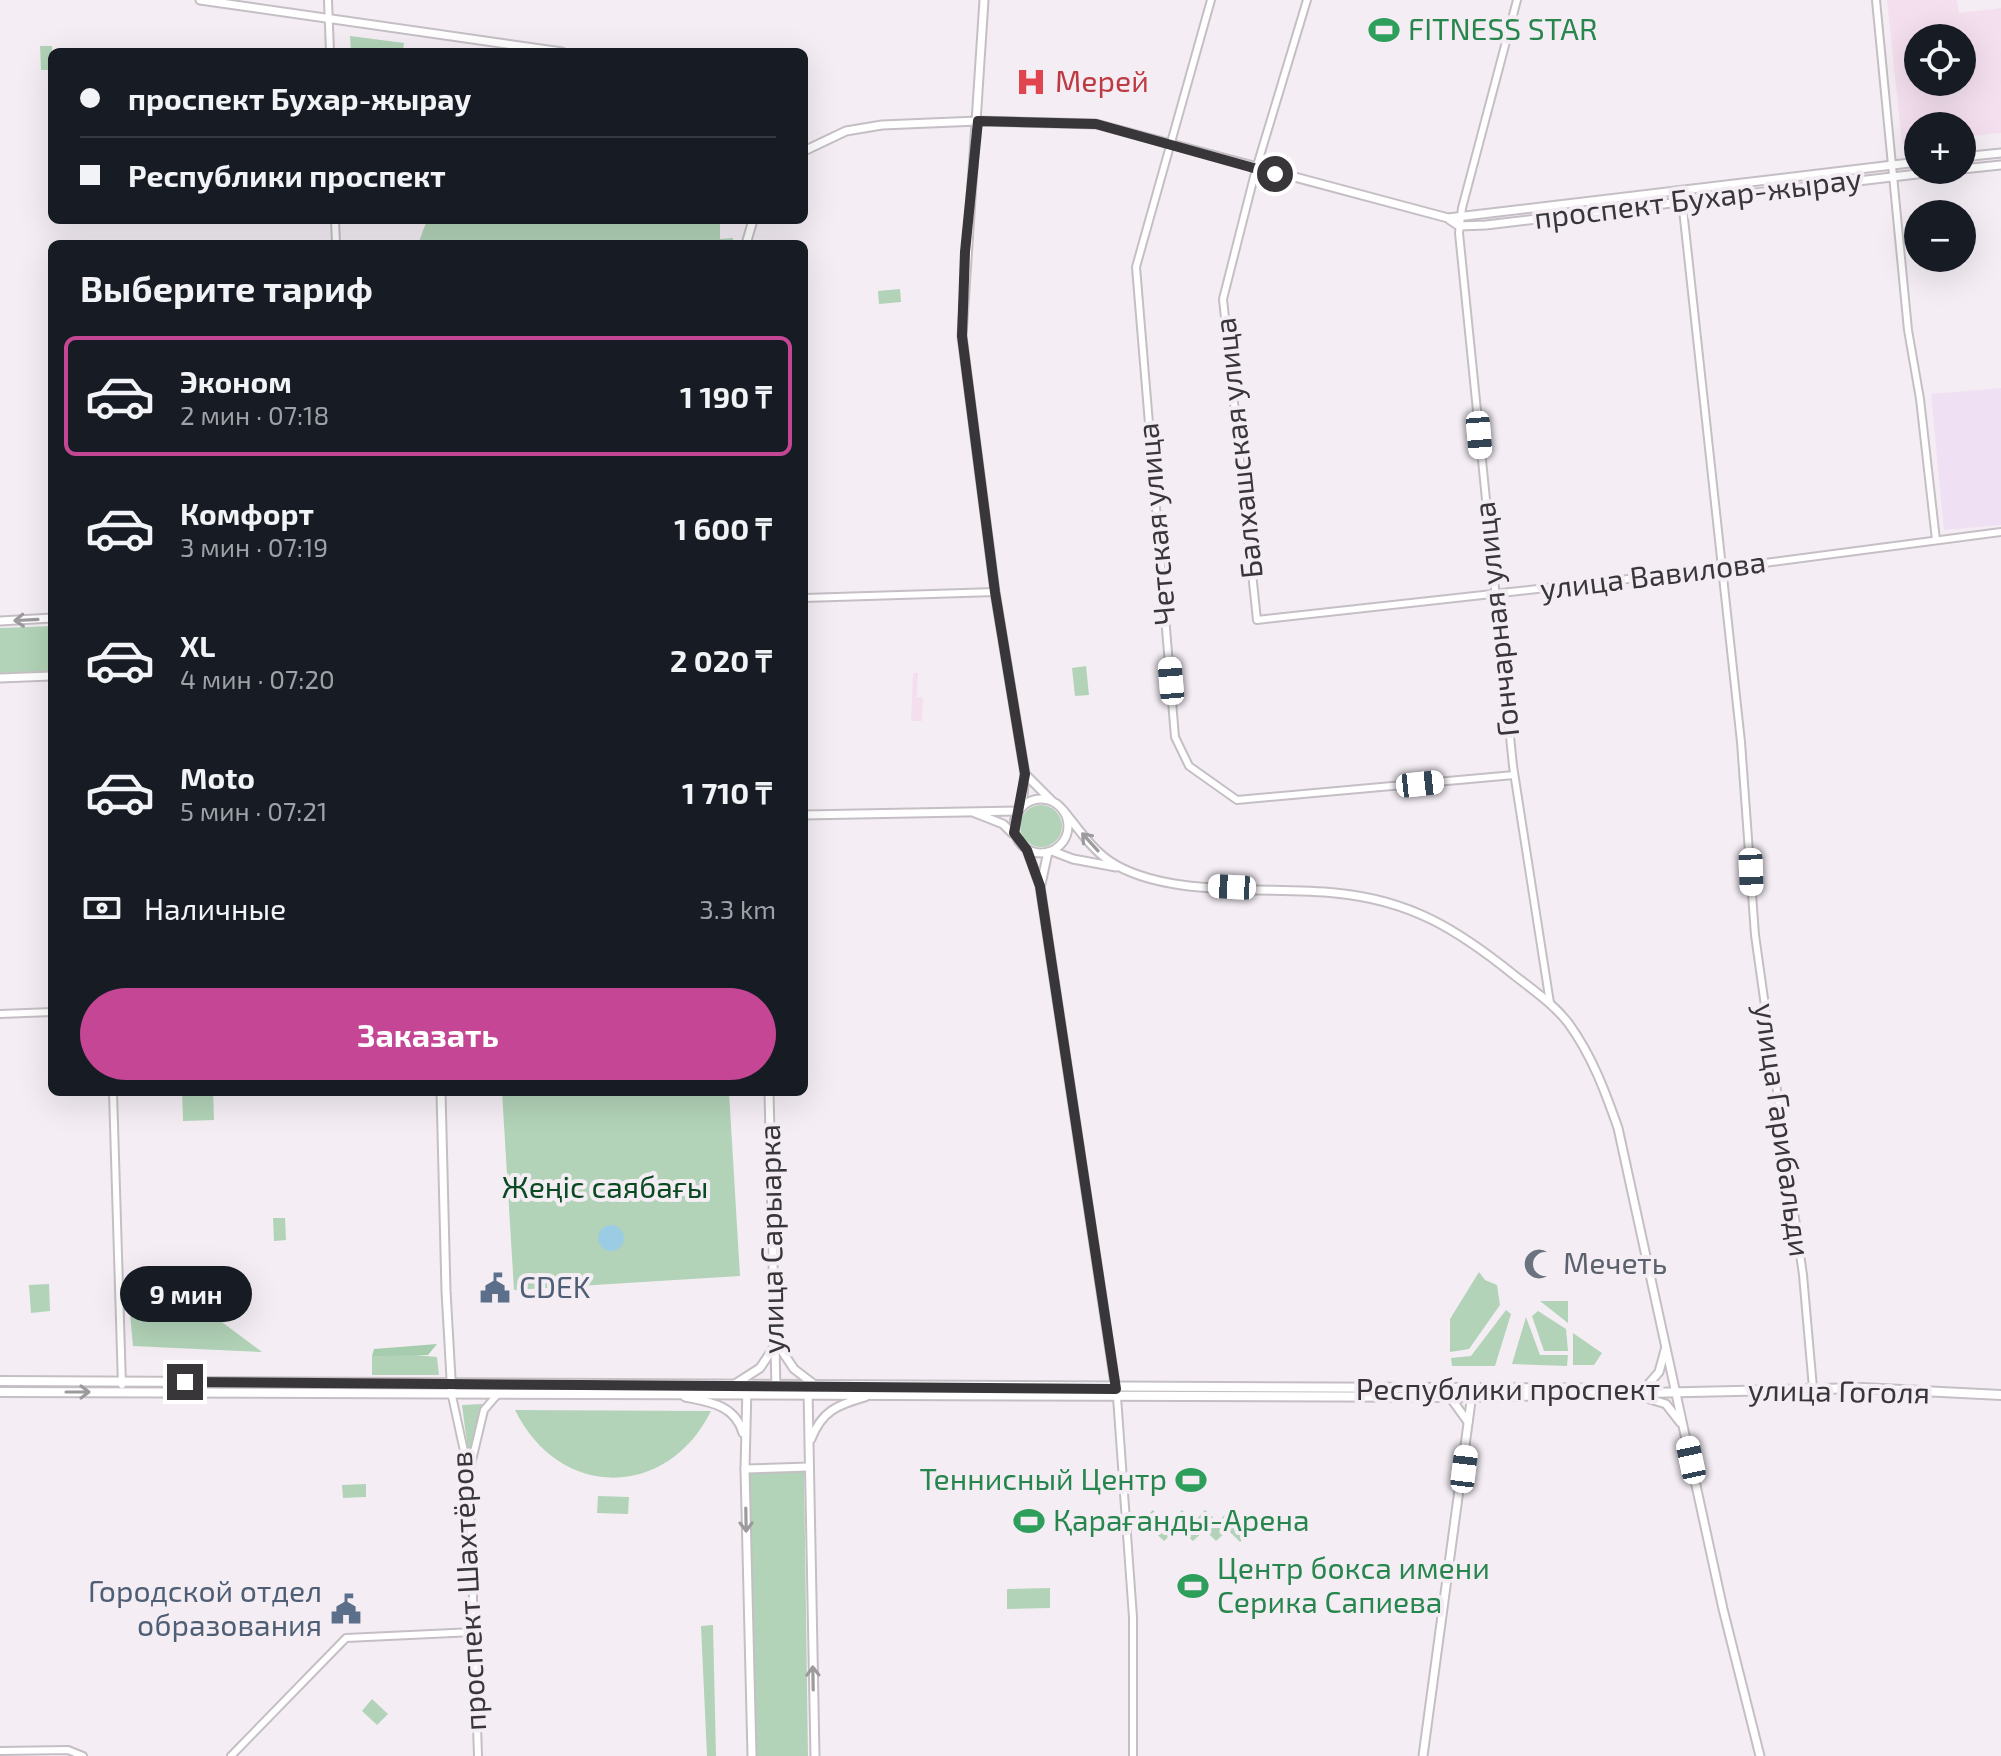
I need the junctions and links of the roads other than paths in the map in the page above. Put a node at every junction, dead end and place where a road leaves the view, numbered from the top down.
1 (200, 0) edge
2 (328, 0) edge
3 (984, 0) edge
4 (1211, 0) edge
5 (1307, 0) edge
6 (1517, 0) edge
7 (1876, 0) edge
8 (329, 20) junction
9 (330, 48) edge
10 (533, 48) edge
11 (978, 121) junction
12 (1169, 144) junction
13 (808, 149) edge
14 (2001, 153) edge
15 (1976, 156) edge
16 (1904, 164) edge
17 (1893, 165) junction
18 (2001, 165) edge
19 (1976, 168) edge
20 (1256, 169) junction
21 (1904, 175) edge
22 (1894, 176) junction
23 (1681, 191) junction
24 (1681, 201) junction
25 (1459, 222) junction
26 (2001, 532) edge
27 (1936, 540) junction
28 (1719, 569) junction
29 (995, 592) junction
30 (1496, 594) junction
31 (808, 598) edge
32 (48, 618) edge
33 (1257, 620) joint
34 (0, 621) edge
35 (48, 676) edge
36 (0, 678) edge
37 (1025, 774) junction
38 (1514, 775) junction
39 (1059, 807) junction
40 (1020, 809) junction
41 (969, 811) junction
42 (808, 815) edge
43 (1017, 840) junction
44 (1027, 850) junction
45 (1050, 852) junction
46 (1122, 868) junction
47 (1040, 886) junction
48 (1550, 1003) junction
49 (48, 1012) edge
50 (0, 1014) edge
51 (113, 1096) edge
52 (441, 1096) edge
53 (769, 1096) edge
54 (1666, 1340) junction
55 (776, 1341) junction
56 (0, 1381) edge
57 (122, 1381) junction
58 (732, 1386) junction
59 (747, 1386) junction
60 (776, 1386) junction
61 (812, 1387) junction
62 (1645, 1388) junction
63 (1813, 1388) junction
64 (452, 1391) junction
65 (1676, 1391) junction
66 (0, 1392) edge
67 (122, 1393) junction
68 (1117, 1393) junction
69 (1472, 1393) junction
70 (497, 1395) junction
71 (1637, 1395) junction
72 (2001, 1395) edge
73 (685, 1397) junction
74 (747, 1397) junction
75 (775, 1397) junction
76 (808, 1397) junction
77 (865, 1397) junction
78 (1450, 1397) junction
79 (1483, 1397) junction
80 (1469, 1424) junction
81 (1685, 1431) junction
82 (808, 1444) junction
83 (745, 1465) junction
84 (809, 1467) junction
85 (469, 1474) junction
86 (474, 1632) junction
87 (0, 1751) edge
88 (83, 1756) edge
89 (231, 1756) edge
90 (478, 1756) edge
91 (752, 1756) edge
92 (815, 1756) edge
93 (1133, 1756) edge
94 (1423, 1756) edge
95 (1760, 1756) edge

1 - 8 main road
2 - 8 street
3 - 11 main road
4 - 12 street, Четская улица
5 - 20 street, Балхашская улица
6 - 25 street, Гончарная улица
7 - 17 street
8 - 9 street
8 - 10 main road
11 - 12 main road
11 - 13 main road
11 - 29 main road
12 - 20 main road
12 - 38 street, Четская улица
14 - 15 main road
16 - 17 main road, проспект Бухар-жырау
17 - 22 street
17 - 23 main road, проспект Бухар-жырау
18 - 19 main road
20 - 25 main road
20 - 33 street, Балхашская улица
21 - 22 main road, проспект Бухар-жырау
22 - 24 main road, проспект Бухар-жырау
22 - 27 street
23 - 24 street, улица Гарибальди
23 - 25 main road, проспект Бухар-жырау
24 - 25 main road, проспект Бухар-жырау
24 - 28 street, улица Гарибальди
25 - 30 street, Гончарная улица
26 - 27 street, улица Вавилова
27 - 28 street, улица Вавилова
28 - 30 street, улица Вавилова
28 - 63 street, улица Гарибальди
29 - 31 street
29 - 37 main road
30 - 33 street, улица Вавилова
30 - 38 street, Гончарная улица
32 -> 34 main road
35 - 36 main road
37 - 39 main road
37 - 40 main road
38 - 48 street, Гончарная улица
39 - 40 main road
39 - 45 main road
46 -> 39 main road
40 - 41 main road
40 - 43 main road
41 - 42 main road
41 - 43 main road
43 - 44 main road
44 - 45 main road
44 - 47 main road
45 - 46 main road
45 - 47 main road
46 - 48 main road
47 - 68 main road
48 - 54 main road
49 - 50 street
51 - 57 street
52 - 64 main road, проспект Шахтёров
53 - 55 main road, улица Сарыарка
54 - 62 main road
54 - 65 main road
55 - 58 main road
55 - 60 main road, улица Сарыарка
55 - 61 main road
56 - 57 highway, Республики проспект
57 - 64 highway, Республики проспект
57 - 67 street
58 - 59 highway, Республики проспект
58 - 64 highway, Республики проспект
59 - 60 highway, Республики проспект
59 - 74 main road
60 - 61 highway, Республики проспект
60 - 75 main road, улица Сарыарка
61 - 68 highway, Республики проспект
61 - 76 main road
62 - 65 highway, Республики проспект
62 - 69 highway, Республики проспект
63 - 65 highway, улица Гоголя
63 - 72 highway, улица Гоголя
64 - 67 highway, Республики проспект
64 - 70 highway, Республики проспект
64 - 85 street, проспект Шахтёров
65 - 71 highway, Республики проспект
65 - 81 main road
66 -> 67 highway, Республики проспект
68 - 69 highway, Республики проспект
68 - 77 highway, Республики проспект
68 - 78 highway, Республики проспект
68 - 93 street
69 - 78 highway, Республики проспект
69 - 79 highway, Республики проспект
69 - 80 main road
70 - 73 highway, Республики проспект
70 - 85 street
71 - 79 highway, Республики проспект
71 - 81 main road
73 - 74 highway, Республики проспект
73 - 83 main road
74 - 75 highway, Республики проспект
74 - 83 main road
75 - 76 highway, Республики проспект
76 - 77 highway, Республики проспект
76 - 82 main road
77 - 82 main road
78 - 80 main road
79 - 80 main road
80 - 94 main road
81 - 95 main road
82 - 84 main road
83 - 84 main road
83 -> 91 main road
92 -> 84 main road
85 - 86 street, проспект Шахтёров
86 - 89 street
86 - 90 street, проспект Шахтёров
87 - 88 street

